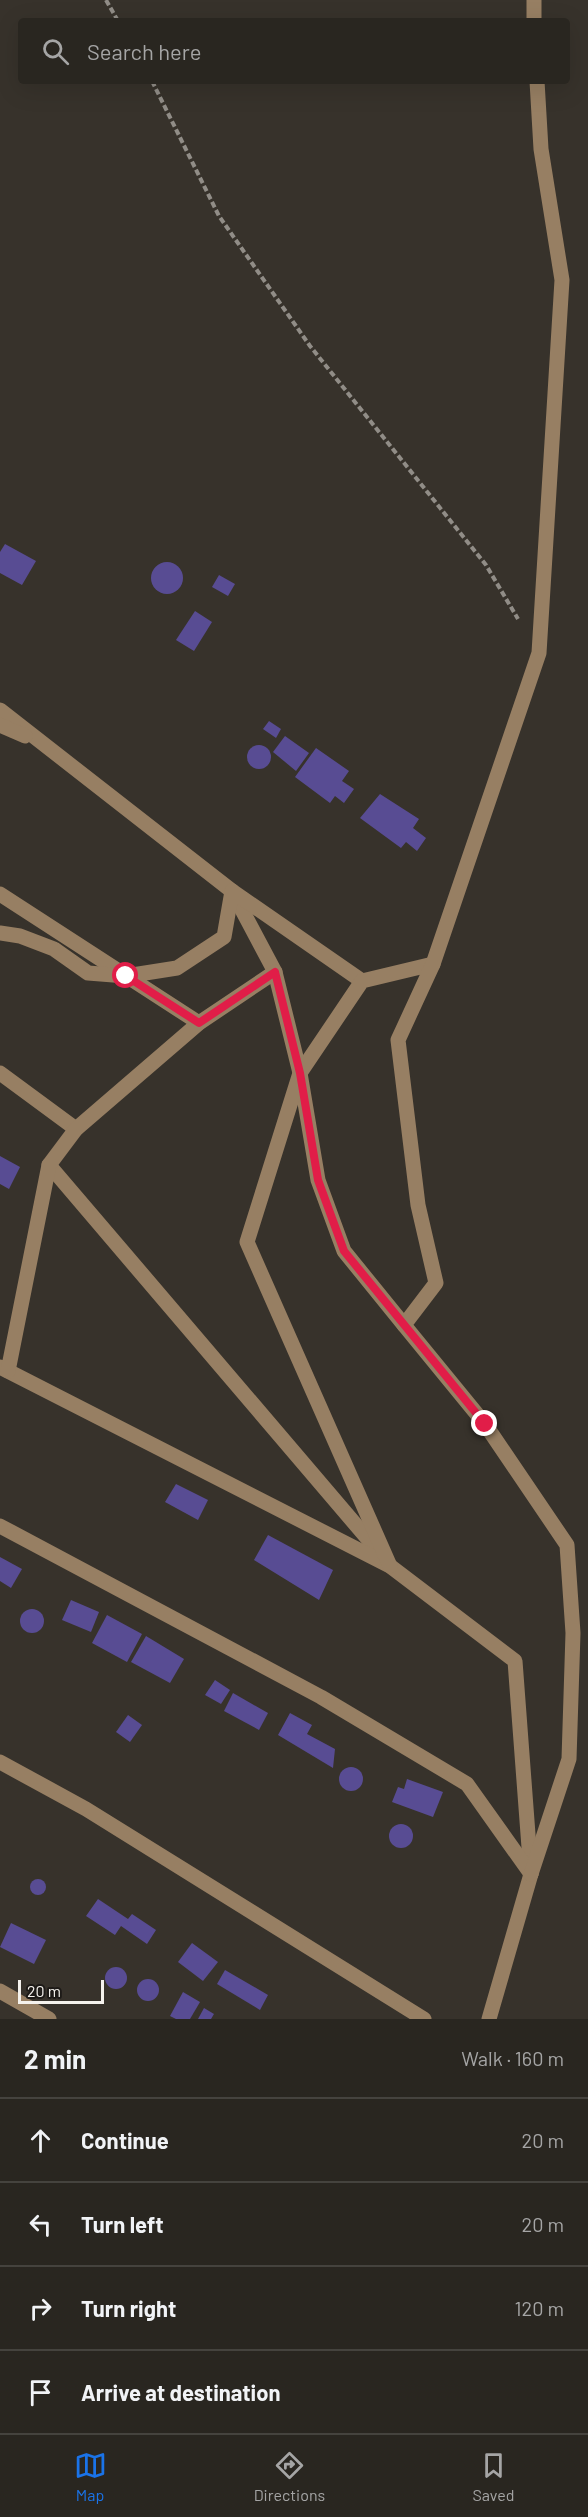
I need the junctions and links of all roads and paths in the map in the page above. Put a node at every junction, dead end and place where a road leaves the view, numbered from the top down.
1 (106, 0) edge
2 (534, 0) edge
3 (116, 18) edge
4 (534, 18) edge
5 (153, 84) edge
6 (537, 84) edge
7 (539, 653) junction
8 (0, 710) edge
9 (0, 725) edge
10 (44, 744) junction
11 (232, 891) junction
12 (0, 894) edge
13 (0, 933) edge
14 (433, 964) junction
15 (275, 972) junction
16 (126, 976) junction
17 (362, 981) junction
18 (199, 1023) junction
19 (0, 1073) edge
20 (300, 1073) junction
21 (76, 1129) junction
22 (50, 1165) junction
23 (404, 1325) junction
24 (4, 1369) edge
25 (0, 1526) edge
26 (390, 1566) junction
27 (0, 1762) edge
28 (531, 1874) junction
29 (0, 1991) edge
30 (49, 2019) edge
31 (424, 2019) edge
32 (489, 2019) edge

1 - 3 path
2 - 4 street
5 - 7 path
6 - 7 street
7 - 14 street
8 - 10 street
9 - 10 street
10 - 11 street
11 - 15 street
11 - 16 street
11 - 17 street
12 - 16 street
13 - 16 street
14 - 17 street
14 - 23 street
15 - 18 street
15 - 20 street
16 - 18 street
17 - 20 street
18 - 21 street
19 - 21 street
20 - 23 street
20 - 26 street
21 - 22 street
22 - 24 street
22 - 26 street
23 - 28 street
24 - 26 street
25 - 28 street
26 - 28 street
27 - 31 street
28 - 32 street
29 - 30 street

